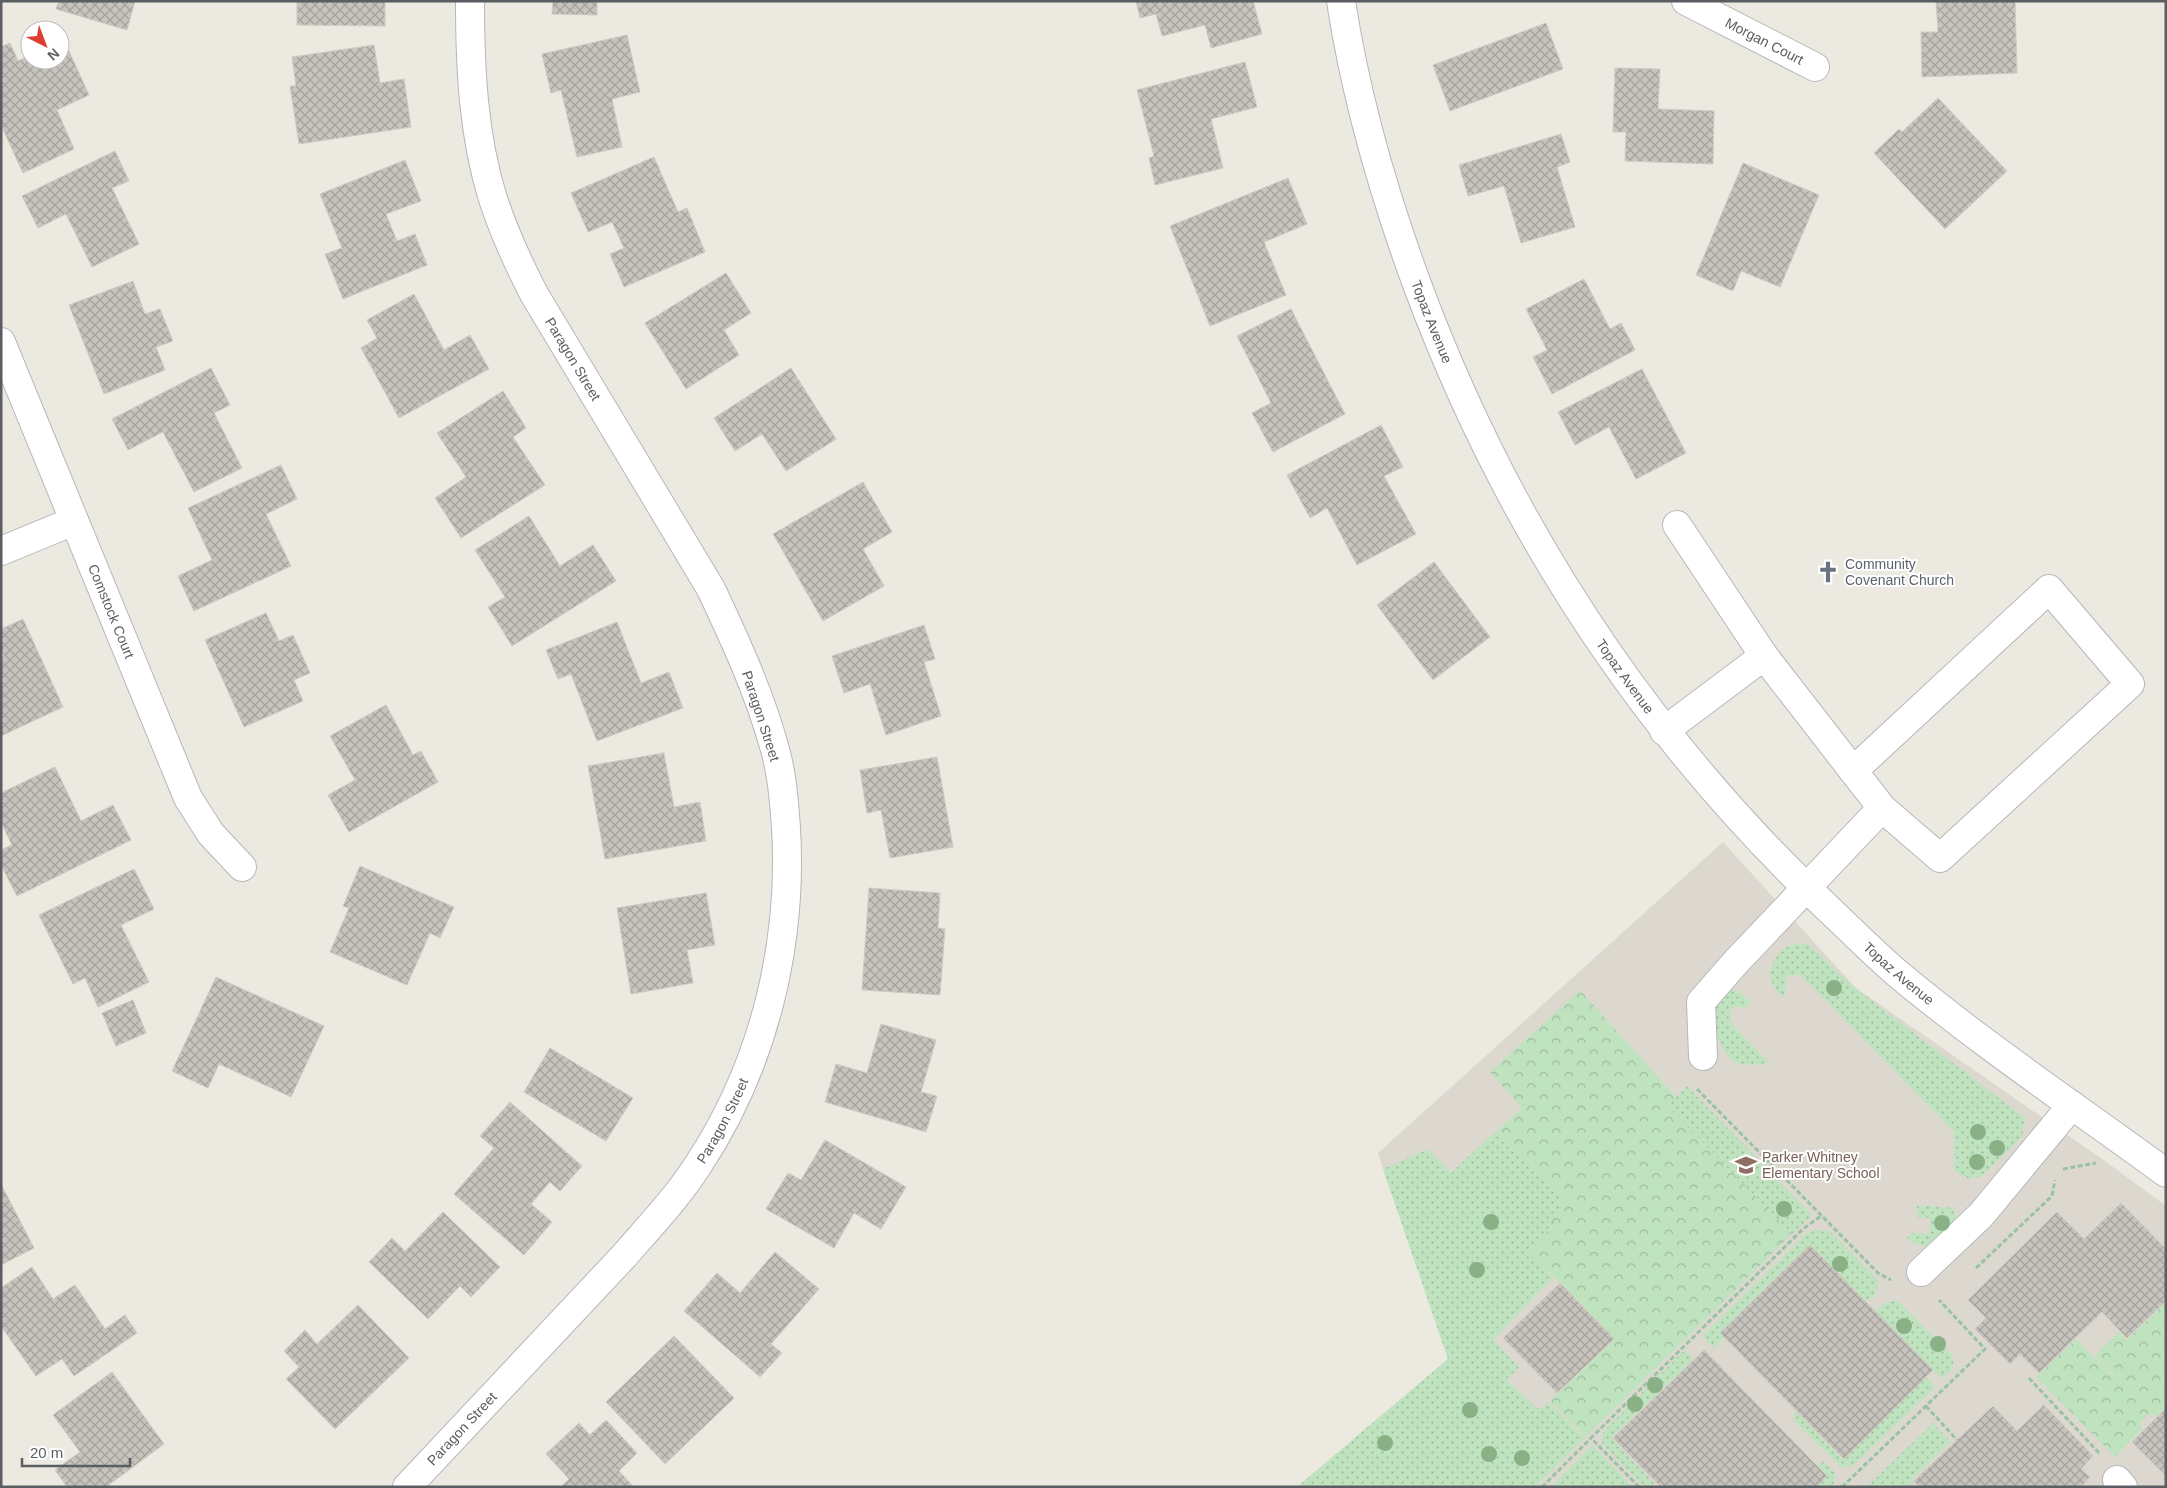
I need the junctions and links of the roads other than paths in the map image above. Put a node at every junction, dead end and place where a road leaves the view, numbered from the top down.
1 (470, 1) edge
2 (1341, 1) edge
3 (1686, 1) edge
4 (1815, 66) dead end
5 (1, 342) edge
6 (74, 521) junction
7 (1677, 525) dead end
8 (1, 551) edge
9 (1764, 656) junction
10 (1664, 731) junction
11 (1853, 772) junction
12 (1882, 808) junction
13 (242, 867) dead end
14 (1805, 888) junction
15 (1702, 1056) dead end
16 (2072, 1105) junction
17 (2166, 1173) edge
18 (1921, 1272) dead end
19 (408, 1487) edge

1 - 19 street, Paragon Street
2 - 10 street, Topaz Avenue
3 - 4 street, Morgan Court
5 - 6 street, Comstock Court
6 - 8 street
6 - 13 street, Comstock Court
7 - 9 street
9 - 10 street
9 - 11 street
10 - 14 street, Topaz Avenue
11 - 12 street
11 - 12 street
12 - 14 street
14 - 15 street
14 - 16 street, Topaz Avenue
16 - 17 street, Topaz Avenue
16 - 18 street

